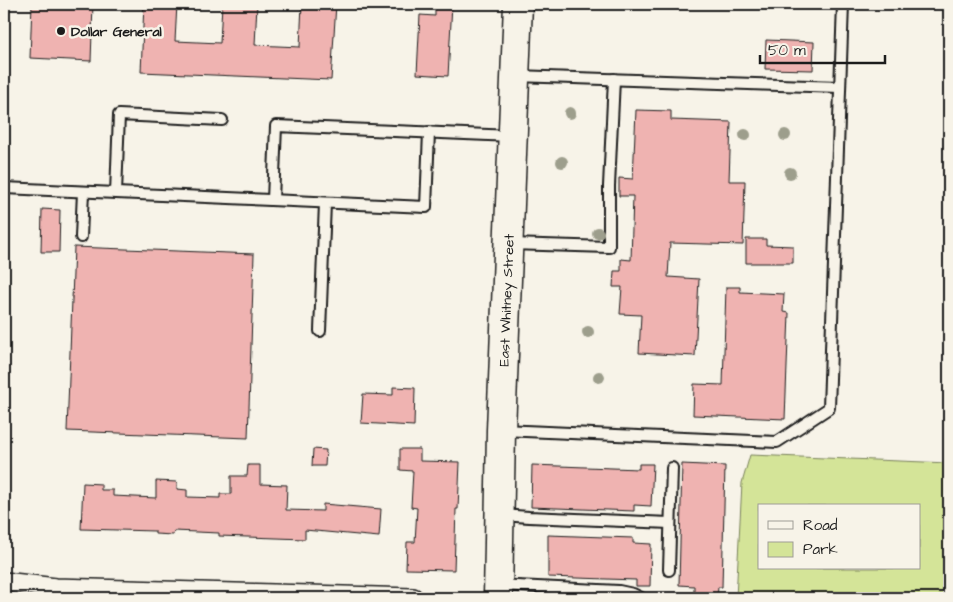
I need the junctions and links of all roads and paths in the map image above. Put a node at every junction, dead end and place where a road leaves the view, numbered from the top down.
1 (518, 4) edge
2 (844, 4) edge
3 (515, 76) junction
4 (614, 79) junction
5 (840, 87) junction
6 (222, 120) dead end
7 (429, 132) junction
8 (513, 136) junction
9 (4, 188) edge
10 (83, 192) junction
11 (116, 193) junction
12 (273, 200) junction
13 (325, 203) junction
14 (81, 237) dead end
15 (508, 244) junction
16 (320, 331) dead end
17 (501, 430) junction
18 (672, 468) dead end
19 (499, 514) junction
20 (670, 523) junction
21 (669, 570) dead end
22 (4, 582) edge
23 (498, 592) edge
24 (413, 598) edge
25 (641, 598) edge

1 - 3 street, East Whitney Street
2 - 5 lane
3 - 4 lane
3 - 8 street, East Whitney Street
4 - 5 lane
4 - 15 lane
5 - 17 lane
6 - 11 lane
7 - 8 lane
7 - 12 lane
7 - 13 lane
8 - 15 street, East Whitney Street
9 - 10 lane
10 - 11 lane
10 - 14 lane
11 - 12 lane
12 - 13 lane
13 - 16 lane
15 - 17 street, East Whitney Street
17 - 19 street, East Whitney Street
18 - 20 lane
19 - 20 lane
19 - 23 street, East Whitney Street
20 - 21 lane
22 - 24 street
23 - 25 lane

